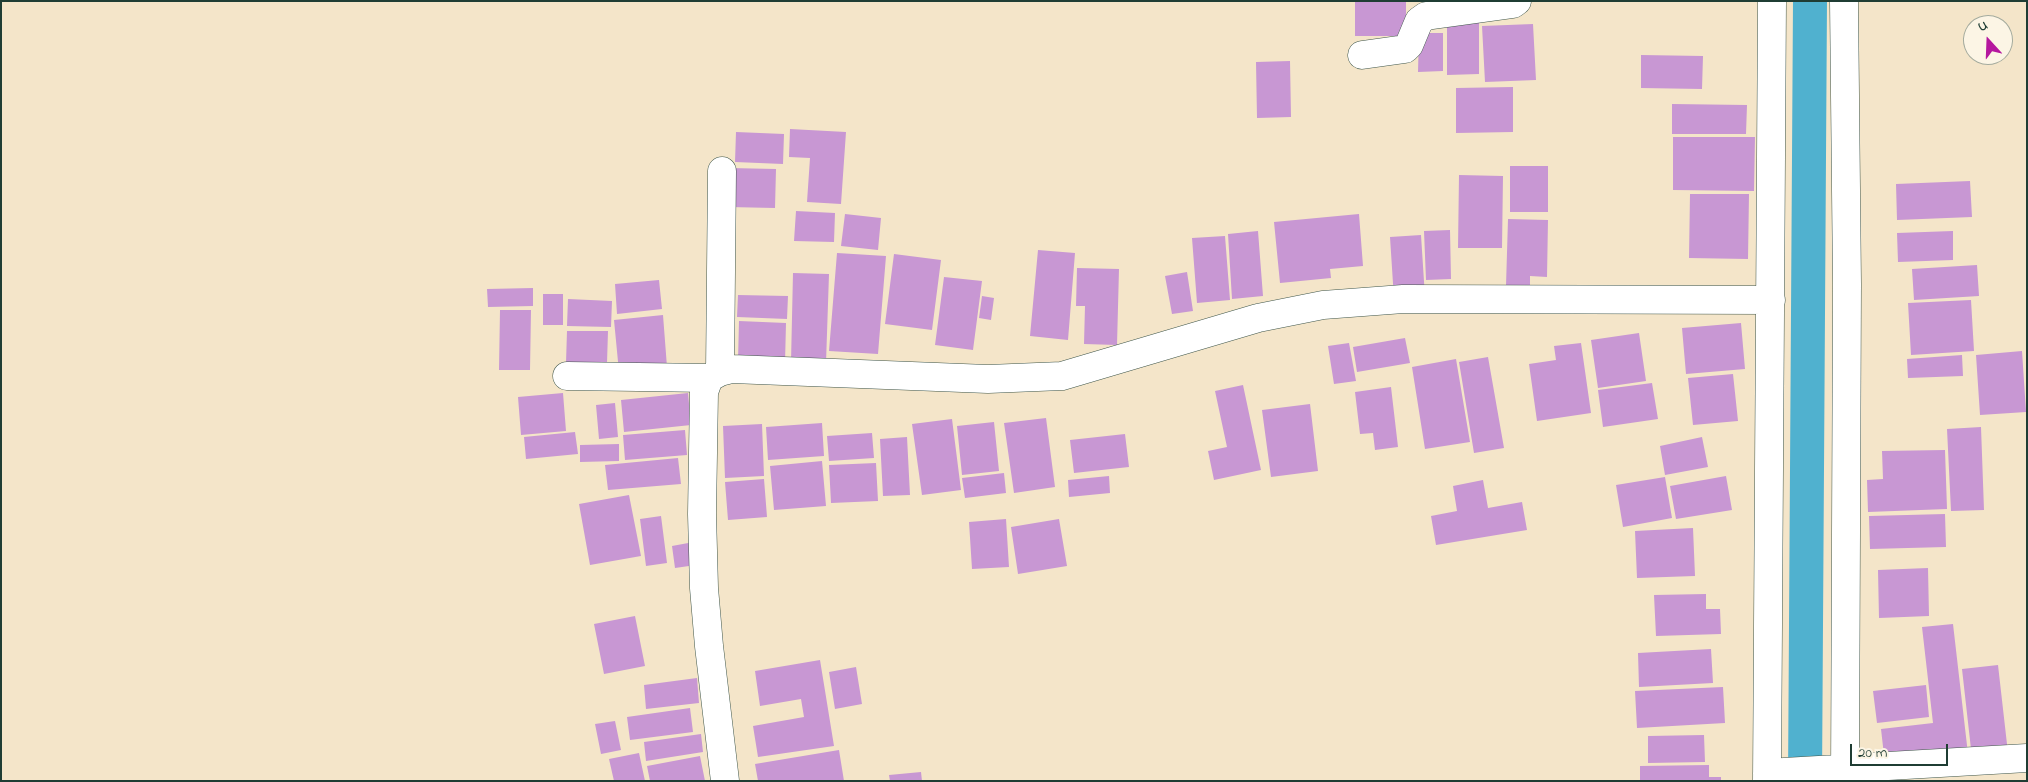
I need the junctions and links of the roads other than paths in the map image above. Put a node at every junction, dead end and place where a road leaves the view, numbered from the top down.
1 (1517, 1) edge
2 (1772, 1) edge
3 (1844, 1) edge
4 (1362, 55) dead end
5 (722, 171) dead end
6 (1771, 300) junction
7 (715, 375) junction
8 (566, 376) dead end
9 (2027, 758) edge
10 (1844, 772) edge
11 (1767, 775) edge
12 (725, 781) edge

1 - 4 street
2 - 6 street
3 - 10 street
5 - 7 street
6 - 7 street
6 - 11 street
7 - 8 street
7 - 12 street
9 - 10 street
10 - 11 street

